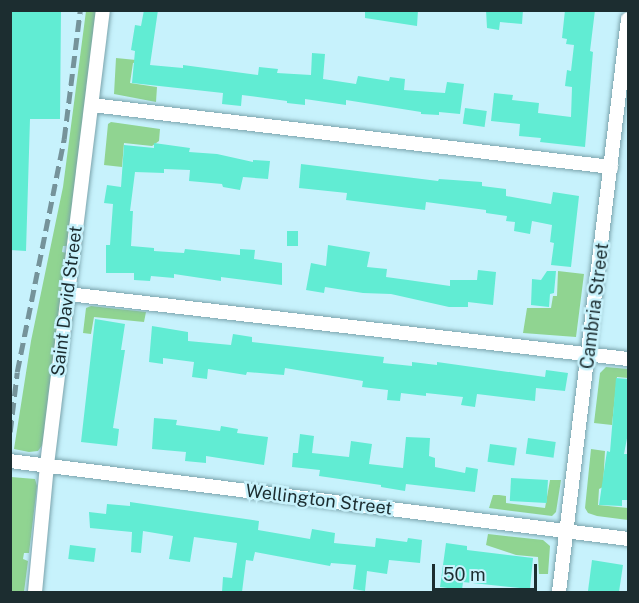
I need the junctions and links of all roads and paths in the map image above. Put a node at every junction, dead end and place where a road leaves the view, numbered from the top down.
1 (104, 10) edge
2 (628, 19) edge
3 (92, 105) junction
4 (611, 167) junction
5 (68, 294) junction
6 (588, 354) junction
7 (628, 359) edge
8 (10, 460) edge
9 (47, 465) junction
10 (567, 532) junction
11 (628, 538) edge
12 (35, 592) edge
13 (559, 592) edge

1 - 3 street, Saint David Street
2 - 4 street, Cambria Street
3 - 4 street
3 - 5 street, Saint David Street
4 - 6 street, Cambria Street
5 - 6 street
5 - 9 street, Saint David Street
6 - 7 street
6 - 10 street, Cambria Street
8 - 9 street, Wellington Street
9 - 10 street, Wellington Street
9 - 12 street, Saint David Street
10 - 11 street, Wellington Street
10 - 13 street, Cambria Street

